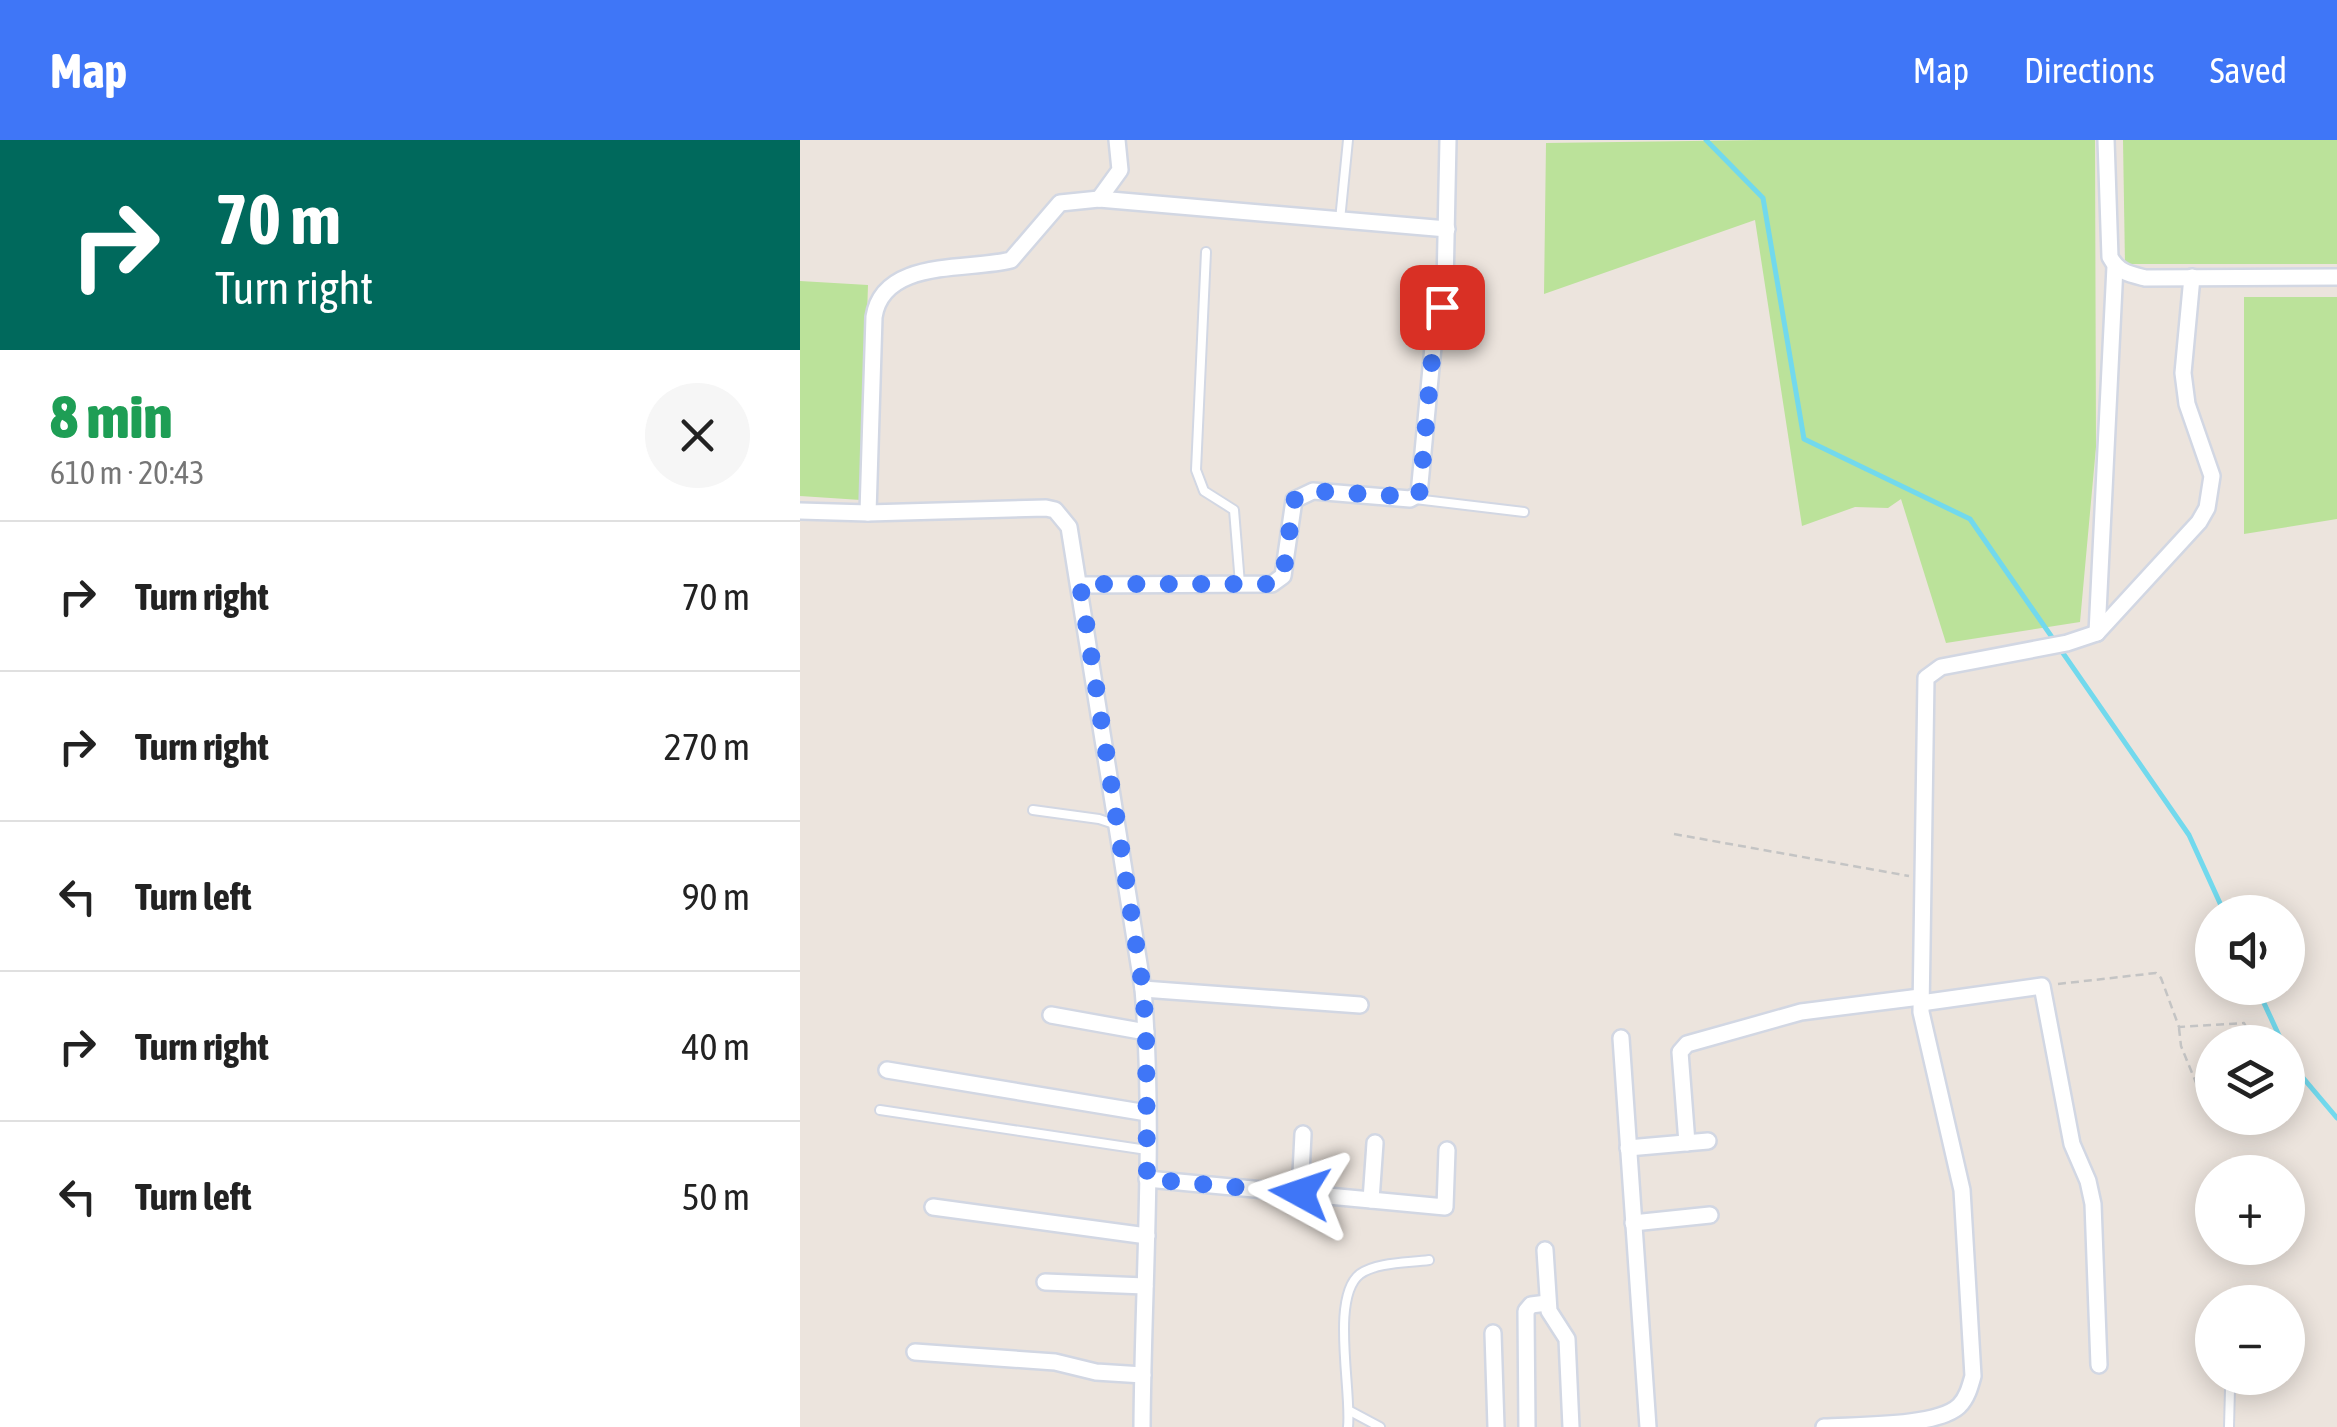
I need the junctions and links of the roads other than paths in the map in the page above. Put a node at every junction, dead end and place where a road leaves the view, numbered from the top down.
1 (1116, 140) edge
2 (1348, 140) edge
3 (1448, 140) edge
4 (2106, 140) edge
5 (1099, 199) junction
6 (1340, 220) junction
7 (1447, 229) junction
8 (1206, 252) dead end
9 (2115, 266) junction
10 (2192, 277) junction
11 (2337, 277) edge
12 (1410, 499) junction
13 (800, 511) edge
14 (1524, 512) dead end
15 (868, 513) junction
16 (1080, 584) junction
17 (1240, 584) junction
18 (2097, 633) junction
19 (1033, 810) dead end
20 (1118, 826) junction
21 (1143, 989) junction
22 (1920, 1000) junction
23 (1360, 1005) dead end
24 (1051, 1015) dead end
25 (1146, 1032) junction
26 (1621, 1038) dead end
27 (887, 1070) dead end
28 (880, 1110) dead end
29 (1146, 1113) junction
30 (1304, 1134) dead end
31 (1708, 1141) dead end
32 (1375, 1142) dead end
33 (1687, 1143) junction
34 (1628, 1148) junction
35 (1146, 1150) junction
36 (1447, 1150) dead end
37 (1147, 1179) junction
38 (1300, 1193) junction
39 (1371, 1200) junction
40 (933, 1206) dead end
41 (1710, 1215) dead end
42 (1633, 1223) junction
43 (1147, 1236) junction
44 (1545, 1250) dead end
45 (1430, 1260) dead end
46 (1045, 1282) dead end
47 (1146, 1286) junction
48 (1547, 1303) junction
49 (1493, 1333) dead end
50 (915, 1352) dead end
51 (2099, 1365) dead end
52 (1143, 1374) junction
53 (2230, 1395) edge
54 (1350, 1411) junction
55 (1142, 1427) edge
56 (1348, 1427) edge
57 (1380, 1427) edge
58 (1496, 1427) edge
59 (1527, 1427) edge
60 (1571, 1427) edge
61 (1648, 1427) edge
62 (1824, 1427) edge
63 (2229, 1427) edge

1 - 5 street
2 - 6 lane
3 - 7 street
4 - 9 street
5 - 6 street
5 - 15 street
6 - 7 street
7 - 12 street
8 - 17 lane
9 - 10 street
9 - 18 street
10 - 11 street
10 - 18 street
12 - 14 lane
12 - 17 street
13 - 15 street
15 - 16 street
16 - 17 street
16 - 20 street
18 - 22 street
19 - 20 lane
20 - 21 street
21 - 23 street
21 - 25 street
22 - 33 street
22 - 51 street
22 - 62 street
24 - 25 street
25 - 29 street
26 - 34 street
27 - 29 street
28 - 35 lane
29 - 35 street
30 - 38 street
31 - 33 street
32 - 39 street
33 - 34 street
34 - 42 street
35 - 37 street
36 - 39 street
37 - 38 street
37 - 43 street
38 - 39 street
40 - 43 street
41 - 42 street
42 - 61 street
43 - 47 street
44 - 48 street
45 - 54 lane
46 - 47 street
47 - 52 street
48 - 59 street
48 - 60 street
49 - 58 street
50 - 52 street
52 - 55 street
53 - 63 lane
54 - 56 lane
54 - 57 lane

